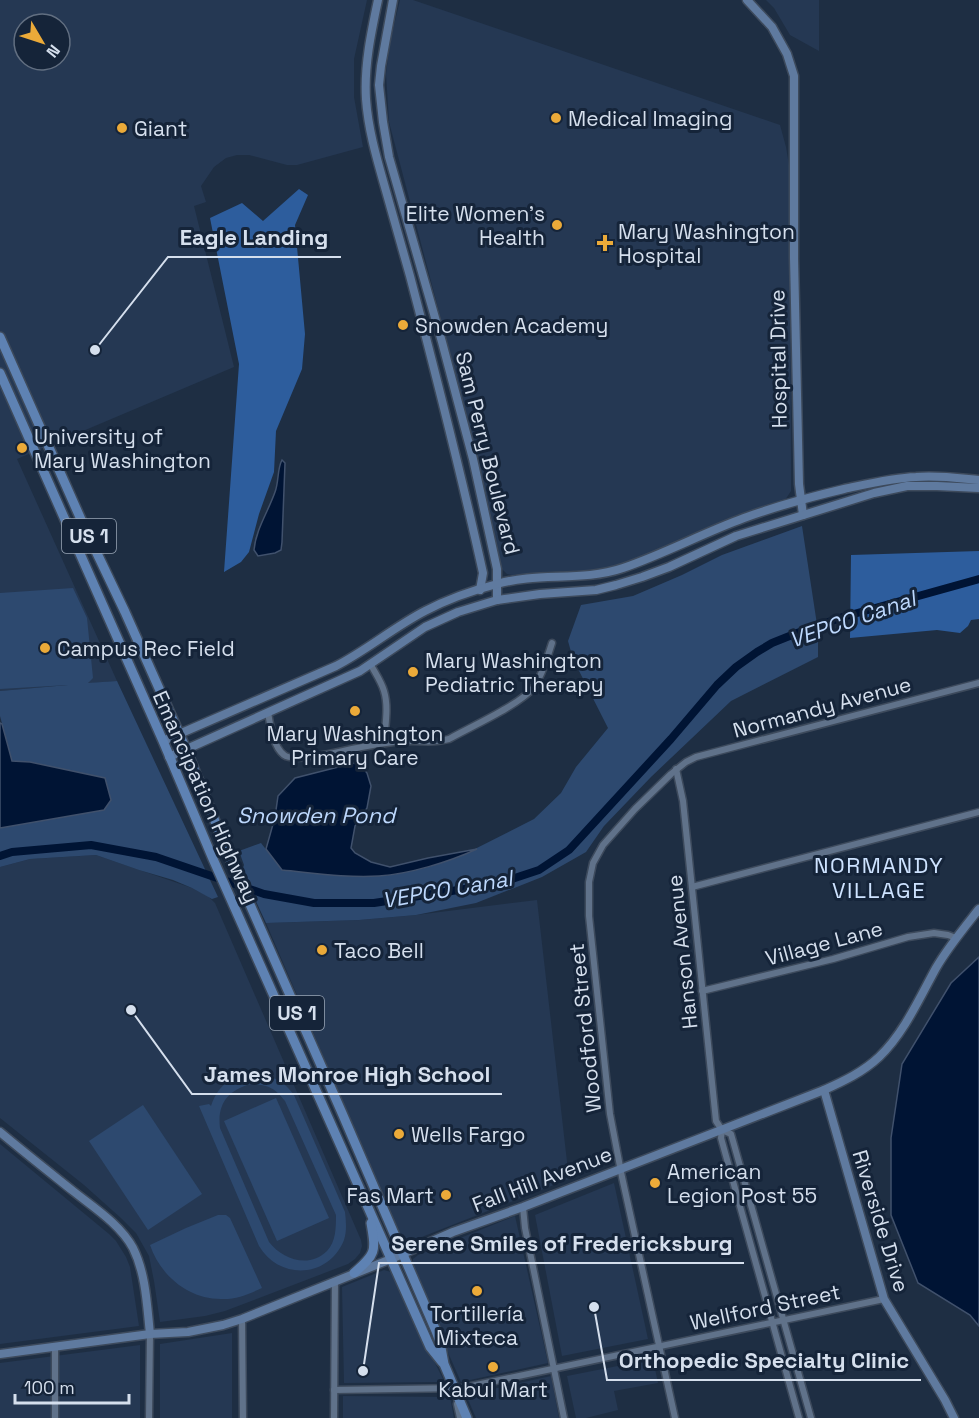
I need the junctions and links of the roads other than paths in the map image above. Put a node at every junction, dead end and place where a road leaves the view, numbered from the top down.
1 (378, 0) edge
2 (393, 0) edge
3 (747, 0) edge
4 (0, 338) edge
5 (0, 373) edge
6 (979, 480) edge
7 (979, 488) edge
8 (800, 500) junction
9 (803, 515) junction
10 (498, 583) junction
11 (480, 590) junction
12 (497, 600) junction
13 (552, 643) dead end
14 (371, 665) junction
15 (979, 682) edge
16 (268, 712) junction
17 (179, 734) junction
18 (163, 741) junction
19 (384, 744) junction
20 (186, 749) junction
21 (170, 757) junction
22 (676, 769) junction
23 (979, 812) edge
24 (693, 887) junction
25 (979, 909) edge
26 (956, 938) junction
27 (702, 991) junction
28 (824, 1090) junction
29 (722, 1130) junction
30 (0, 1132) edge
31 (621, 1169) junction
32 (523, 1207) junction
33 (369, 1209) junction
34 (402, 1254) junction
35 (391, 1259) junction
36 (354, 1273) junction
37 (334, 1281) junction
38 (884, 1299) junction
39 (242, 1319) junction
40 (784, 1319) junction
41 (772, 1322) junction
42 (150, 1334) junction
43 (659, 1346) junction
44 (55, 1347) junction
45 (0, 1354) edge
46 (444, 1364) junction
47 (554, 1368) junction
48 (454, 1389) junction
49 (334, 1390) junction
50 (55, 1418) edge
51 (149, 1418) edge
52 (243, 1418) edge
53 (334, 1418) edge
54 (460, 1418) edge
55 (467, 1418) edge
56 (564, 1418) edge
57 (675, 1418) edge
58 (799, 1418) edge
59 (811, 1418) edge
60 (954, 1418) edge

1 - 11 street, Sam Perry Boulevard
2 - 10 street, Sam Perry Boulevard
3 - 8 street, Hospital Drive
4 - 17 main road, Emancipation Highway / US 1
5 - 18 main road, Emancipation Highway / US 1
6 - 8 street
7 - 9 street
8 - 9 street, Hospital Drive
8 - 10 street
9 - 12 street
10 - 11 street
10 - 12 street, Sam Perry Boulevard
11 - 17 street
12 - 14 street
13 - 19 street
14 - 16 street
14 - 19 street
15 - 22 street, Normandy Avenue
16 - 19 street
16 - 20 street
17 - 18 street
17 - 20 main road, Emancipation Highway / US 1
18 - 21 main road, Emancipation Highway / US 1
20 - 21 street
20 - 34 main road, Emancipation Highway / US 1
21 - 33 main road, Emancipation Highway / US 1
22 - 24 street, Hanson Avenue
22 - 31 street, Woodford Street
23 - 24 street
24 - 27 street, Hanson Avenue
25 - 26 street, Fall Hill Avenue
26 - 27 street, Village Lane
26 - 28 street, Fall Hill Avenue
27 - 29 street, Hanson Avenue
28 - 29 street, Fall Hill Avenue
28 - 38 street, Riverside Drive
29 - 31 street, Fall Hill Avenue
29 - 40 street, Hanson Avenue
29 - 41 street, Hanson Avenue
30 - 42 street
31 - 32 street, Fall Hill Avenue
31 - 43 street, Woodford Street
32 - 34 street, Fall Hill Avenue
32 - 47 street
33 - 35 main road, Emancipation Highway / US 1
33 - 36 main road
34 - 35 street, Fall Hill Avenue
34 - 46 main road, Emancipation Highway / US 1
35 - 36 street, Fall Hill Avenue
35 - 46 main road, Emancipation Highway / US 1
36 - 37 street, Fall Hill Avenue
37 - 39 street, Fall Hill Avenue
37 - 49 street
38 - 40 street, Wellford Street
38 - 60 street, Riverside Drive
39 - 42 street, Fall Hill Avenue
39 - 52 street
40 - 41 street, Wellford Street
40 - 59 street, Hanson Avenue
41 - 43 street, Wellford Street
41 - 58 street, Hanson Avenue
42 - 44 street, Fall Hill Avenue
42 - 51 street
43 - 47 street, Wellford Street
43 - 57 street, Woodford Street
44 - 45 street, Fall Hill Avenue
44 - 50 street
46 - 48 main road, Emancipation Highway / US 1
47 - 48 street, Wellford Street
47 - 56 street
48 - 49 street, Wellford Street
48 - 54 street
48 - 55 main road, Emancipation Highway / US 1
49 - 53 street

